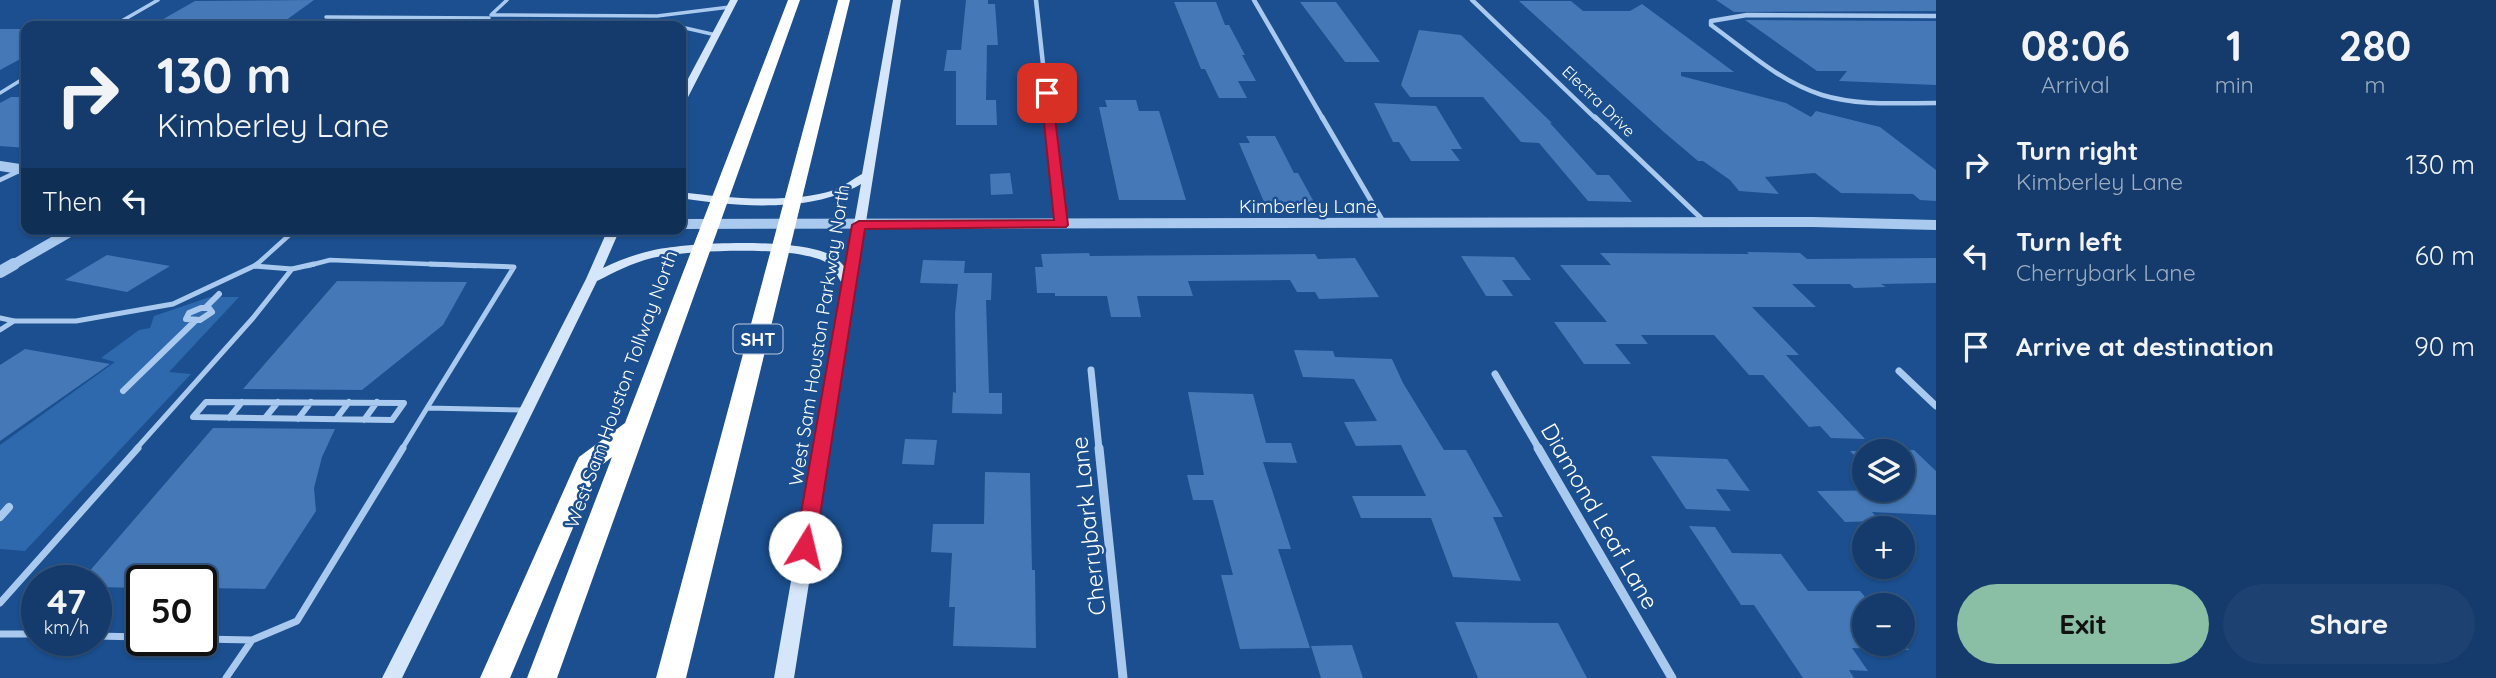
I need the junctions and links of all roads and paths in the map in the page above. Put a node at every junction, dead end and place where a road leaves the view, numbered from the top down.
1 (158, 0) edge
2 (507, 0) edge
3 (794, 0) edge
4 (844, 0) edge
5 (897, 0) edge
6 (1036, 0) edge
7 (1254, 0) edge
8 (1472, 0) edge
9 (732, 4) edge
10 (531, 15) junction
11 (651, 16) junction
12 (1936, 16) edge
13 (326, 17) dead end
14 (490, 17) junction
15 (122, 21) edge
16 (486, 21) edge
17 (525, 21) edge
18 (648, 21) edge
19 (686, 28) edge
20 (716, 35) junction
21 (21, 80) edge
22 (686, 89) edge
23 (0, 93) edge
24 (1936, 103) edge
25 (0, 166) edge
26 (21, 170) edge
27 (21, 171) edge
28 (867, 176) junction
29 (0, 180) edge
30 (686, 196) edge
31 (1384, 223) junction
32 (1706, 223) junction
33 (686, 224) edge
34 (859, 225) junction
35 (1061, 225) junction
36 (1936, 225) edge
37 (65, 235) edge
38 (289, 235) edge
39 (611, 235) edge
40 (254, 266) junction
41 (292, 270) junction
42 (0, 272) edge
43 (592, 279) junction
44 (849, 284) junction
45 (219, 294) dead end
46 (206, 307) junction
47 (0, 318) edge
48 (14, 321) junction
49 (195, 321) junction
50 (0, 330) edge
51 (1091, 370) dead end
52 (1899, 371) dead end
53 (1495, 374) dead end
54 (123, 391) dead end
55 (242, 402) junction
56 (278, 402) junction
57 (311, 402) junction
58 (349, 402) junction
59 (377, 402) junction
60 (1936, 406) edge
61 (427, 408) junction
62 (526, 410) junction
63 (229, 418) junction
64 (265, 418) junction
65 (298, 419) junction
66 (336, 419) junction
67 (364, 420) junction
68 (635, 427) junction
69 (9, 507) dead end
70 (0, 517) edge
71 (0, 603) edge
72 (0, 634) edge
73 (21, 635) edge
74 (217, 639) edge
75 (252, 640) junction
76 (226, 678) edge
77 (392, 678) edge
78 (495, 678) edge
79 (542, 678) edge
80 (671, 678) edge
81 (783, 678) edge
82 (1123, 678) edge
83 (1672, 678) edge

1 - 15 lane
2 - 14 lane
3 - 68 highway, West Sam Houston Tollway North
4 - 80 highway, SHT
5 - 28 main road, West Sam Houston Parkway North
6 - 35 street
7 - 31 street
8 - 32 street, Electra Drive
9 - 11 lane
9 - 20 main road
10 - 11 lane
10 - 14 lane
10 - 17 lane
11 - 18 lane
12 - 24 street
13 - 14 lane
14 - 16 lane
19 - 20 lane
20 - 22 main road
21 - 23 lane
25 - 26 street
27 - 29 lane
28 - 30 main road
28 - 34 main road, West Sam Houston Parkway North
31 - 32 street, Kimberley Lane
31 - 35 street, Kimberley Lane
32 - 36 street, Kimberley Lane
33 - 34 street, Kimberley Lane
34 - 35 street, Kimberley Lane
34 - 44 main road, West Sam Houston Parkway North
37 - 42 street
38 - 40 lane
39 - 43 main road
40 - 41 lane
40 - 48 lane
41 - 61 lane
41 - 71 lane
43 - 44 main road
43 - 62 main road
44 - 81 main road, West Sam Houston Parkway North
45 - 46 street
46 - 49 street
46 - 49 street
47 - 48 lane
48 - 50 lane
49 - 54 street
51 - 82 street, Cherrybark Lane
52 - 60 street
53 - 83 street, Diamond Leaf Lane
55 - 56 street
55 - 63 street
55 - 63 street
56 - 57 street
56 - 64 street
57 - 58 street
57 - 65 street
58 - 59 street
58 - 66 street
59 - 67 street
59 - 67 street
61 - 62 lane
61 - 75 lane
62 - 77 main road
63 - 64 street
64 - 65 street
65 - 66 street
66 - 67 street
68 - 78 highway
68 - 79 highway, West Sam Houston Tollway North
69 - 70 street
72 - 73 lane
74 - 75 lane
75 - 76 lane

